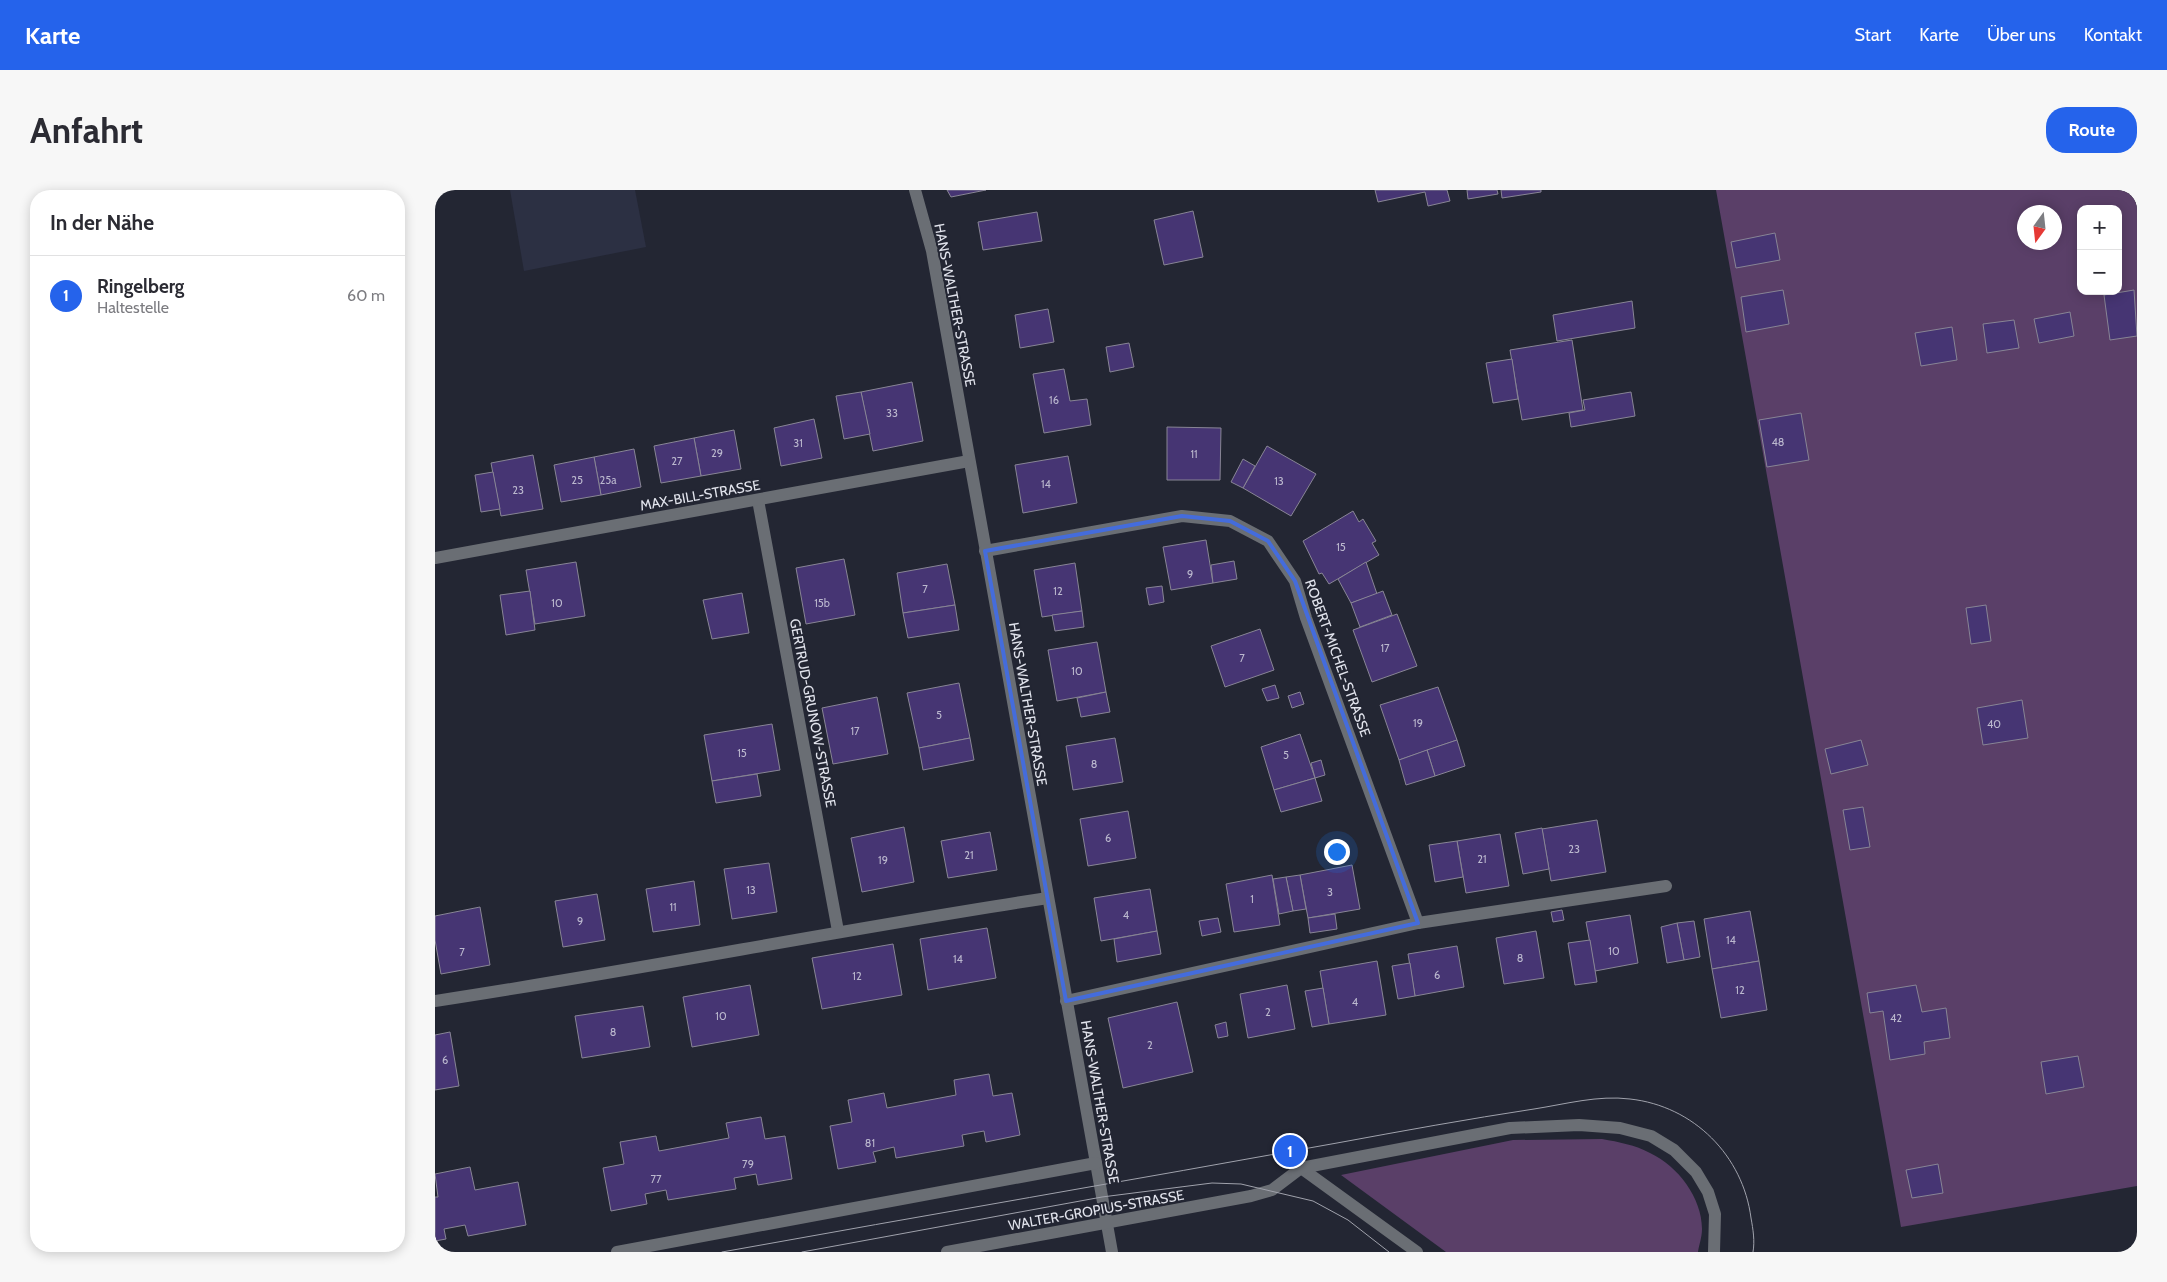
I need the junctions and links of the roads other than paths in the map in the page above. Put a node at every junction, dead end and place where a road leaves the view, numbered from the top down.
1 (915, 190) edge
2 (969, 461) junction
3 (758, 500) junction
4 (985, 551) junction
5 (435, 558) edge
6 (1666, 886) dead end
7 (1048, 898) junction
8 (1418, 923) junction
9 (838, 931) junction
10 (435, 1001) edge
11 (1066, 1001) junction
12 (1096, 1164) junction
13 (1301, 1168) junction
14 (1107, 1224) junction
15 (617, 1252) edge
16 (947, 1252) edge
17 (1112, 1252) edge
18 (1417, 1252) edge
19 (1714, 1252) edge

1 - 2 street, HANS-WALTHER-STRASSE
2 - 3 street, MAX-BILL-STRASSE
2 - 4 street, HANS-WALTHER-STRASSE
3 - 5 street, MAX-BILL-STRASSE
3 - 9 street, GERTRUD-GRUNOW-STRASSE
4 - 7 street, HANS-WALTHER-STRASSE
4 - 8 street, ROBERT-MICHEL-STRASSE
6 - 8 street
7 - 9 street
7 - 11 street, HANS-WALTHER-STRASSE
8 - 11 street
9 - 10 street
11 - 12 street, HANS-WALTHER-STRASSE
12 - 14 street, HANS-WALTHER-STRASSE
12 - 15 street
13 - 14 street, WALTER-GROPIUS-STRASSE
13 - 18 street
13 - 19 street
14 - 16 street, WALTER-GROPIUS-STRASSE
14 - 17 street, HANS-WALTHER-STRASSE

